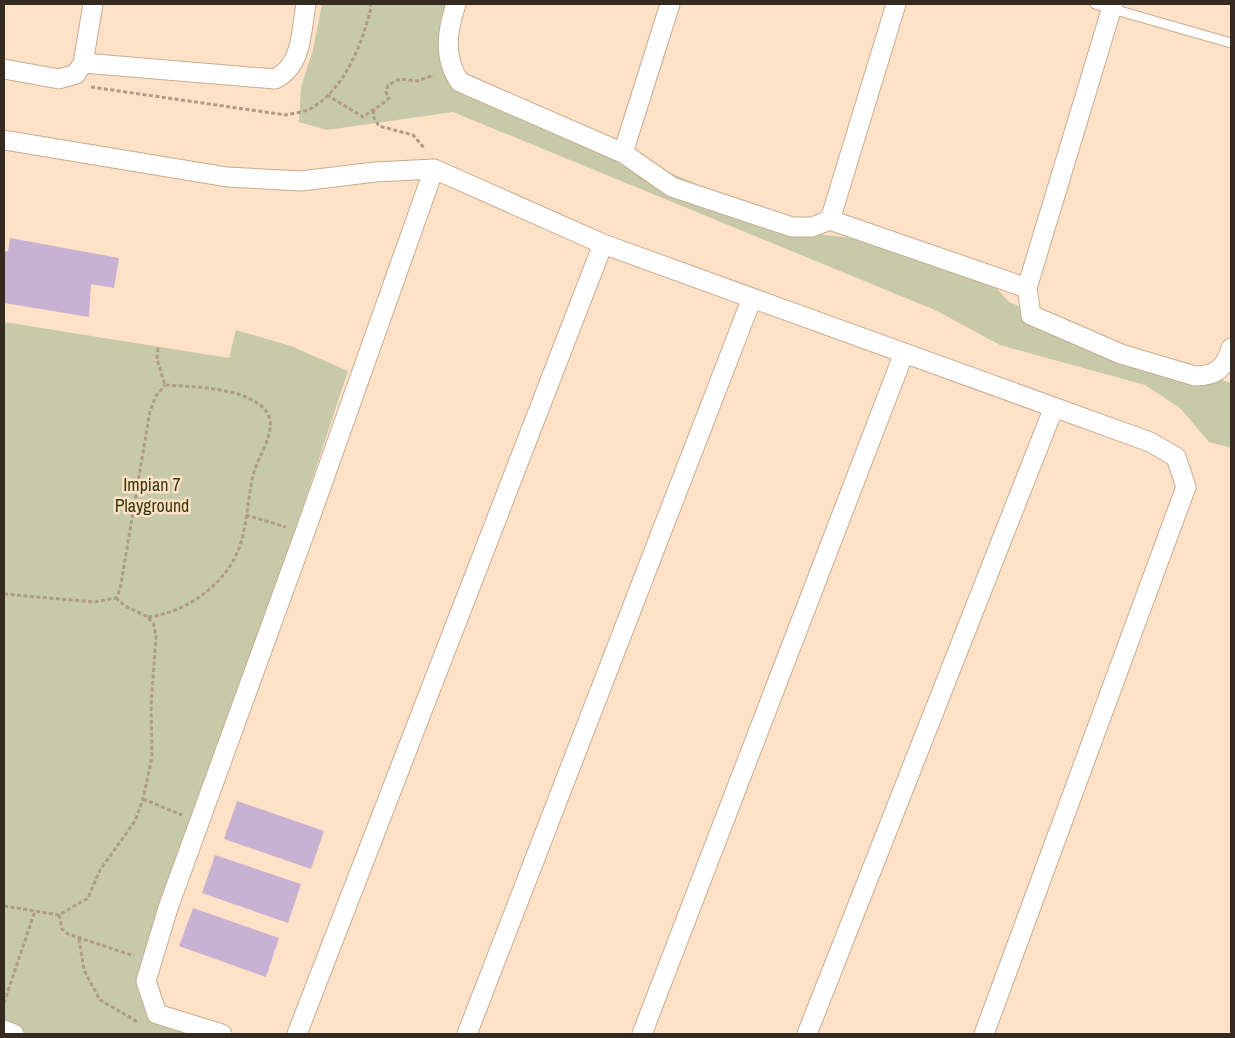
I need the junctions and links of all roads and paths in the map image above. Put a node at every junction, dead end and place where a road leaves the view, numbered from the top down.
1 (93, 4) edge
2 (306, 4) edge
3 (370, 4) edge
4 (456, 4) edge
5 (670, 4) edge
6 (896, 4) edge
7 (1106, 5) edge
8 (1231, 43) edge
9 (83, 63) junction
10 (4, 69) edge
11 (451, 70) junction
12 (84, 88) dead end
13 (327, 95) junction
14 (374, 109) junction
15 (4, 140) edge
16 (623, 153) junction
17 (434, 169) junction
18 (830, 220) junction
19 (602, 244) junction
20 (1027, 288) junction
21 (752, 298) junction
22 (158, 347) dead end
23 (1231, 348) edge
24 (904, 353) junction
25 (165, 385) junction
26 (1054, 407) junction
27 (246, 515) junction
28 (306, 532) junction
29 (4, 594) edge
30 (116, 598) junction
31 (148, 617) junction
32 (143, 799) junction
33 (200, 822) junction
34 (4, 906) edge
35 (35, 911) junction
36 (59, 915) junction
37 (79, 939) junction
38 (152, 962) junction
39 (4, 1003) edge
40 (141, 1024) dead end
41 (4, 1030) edge
42 (14, 1034) edge
43 (222, 1034) edge
44 (297, 1034) edge
45 (467, 1034) edge
46 (642, 1034) edge
47 (807, 1034) edge
48 (984, 1034) edge

1 - 9 street
2 - 9 street
3 - 13 path
4 - 11 street
5 - 16 street
6 - 18 street
7 - 8 lane
7 - 20 street
9 - 10 street
11 - 14 path
11 - 16 street
12 - 13 path
13 - 14 path
14 - 17 path
15 - 17 street
16 - 18 street
17 - 19 street
17 - 28 street
18 - 20 street
19 - 21 street
19 - 44 street
20 - 23 street
21 - 24 street
21 - 45 street
22 - 25 path
24 - 26 street
24 - 46 street
25 - 27 path
25 - 30 path
26 - 47 street
26 - 48 street
27 - 28 path
27 - 31 path
28 - 33 street
29 - 30 path
30 - 31 path
31 - 32 path
32 - 33 path
32 - 36 path
33 - 38 street
34 - 35 path
35 - 36 path
35 - 39 path
36 - 37 path
37 - 38 path
37 - 40 path
38 - 43 street
41 - 42 street

